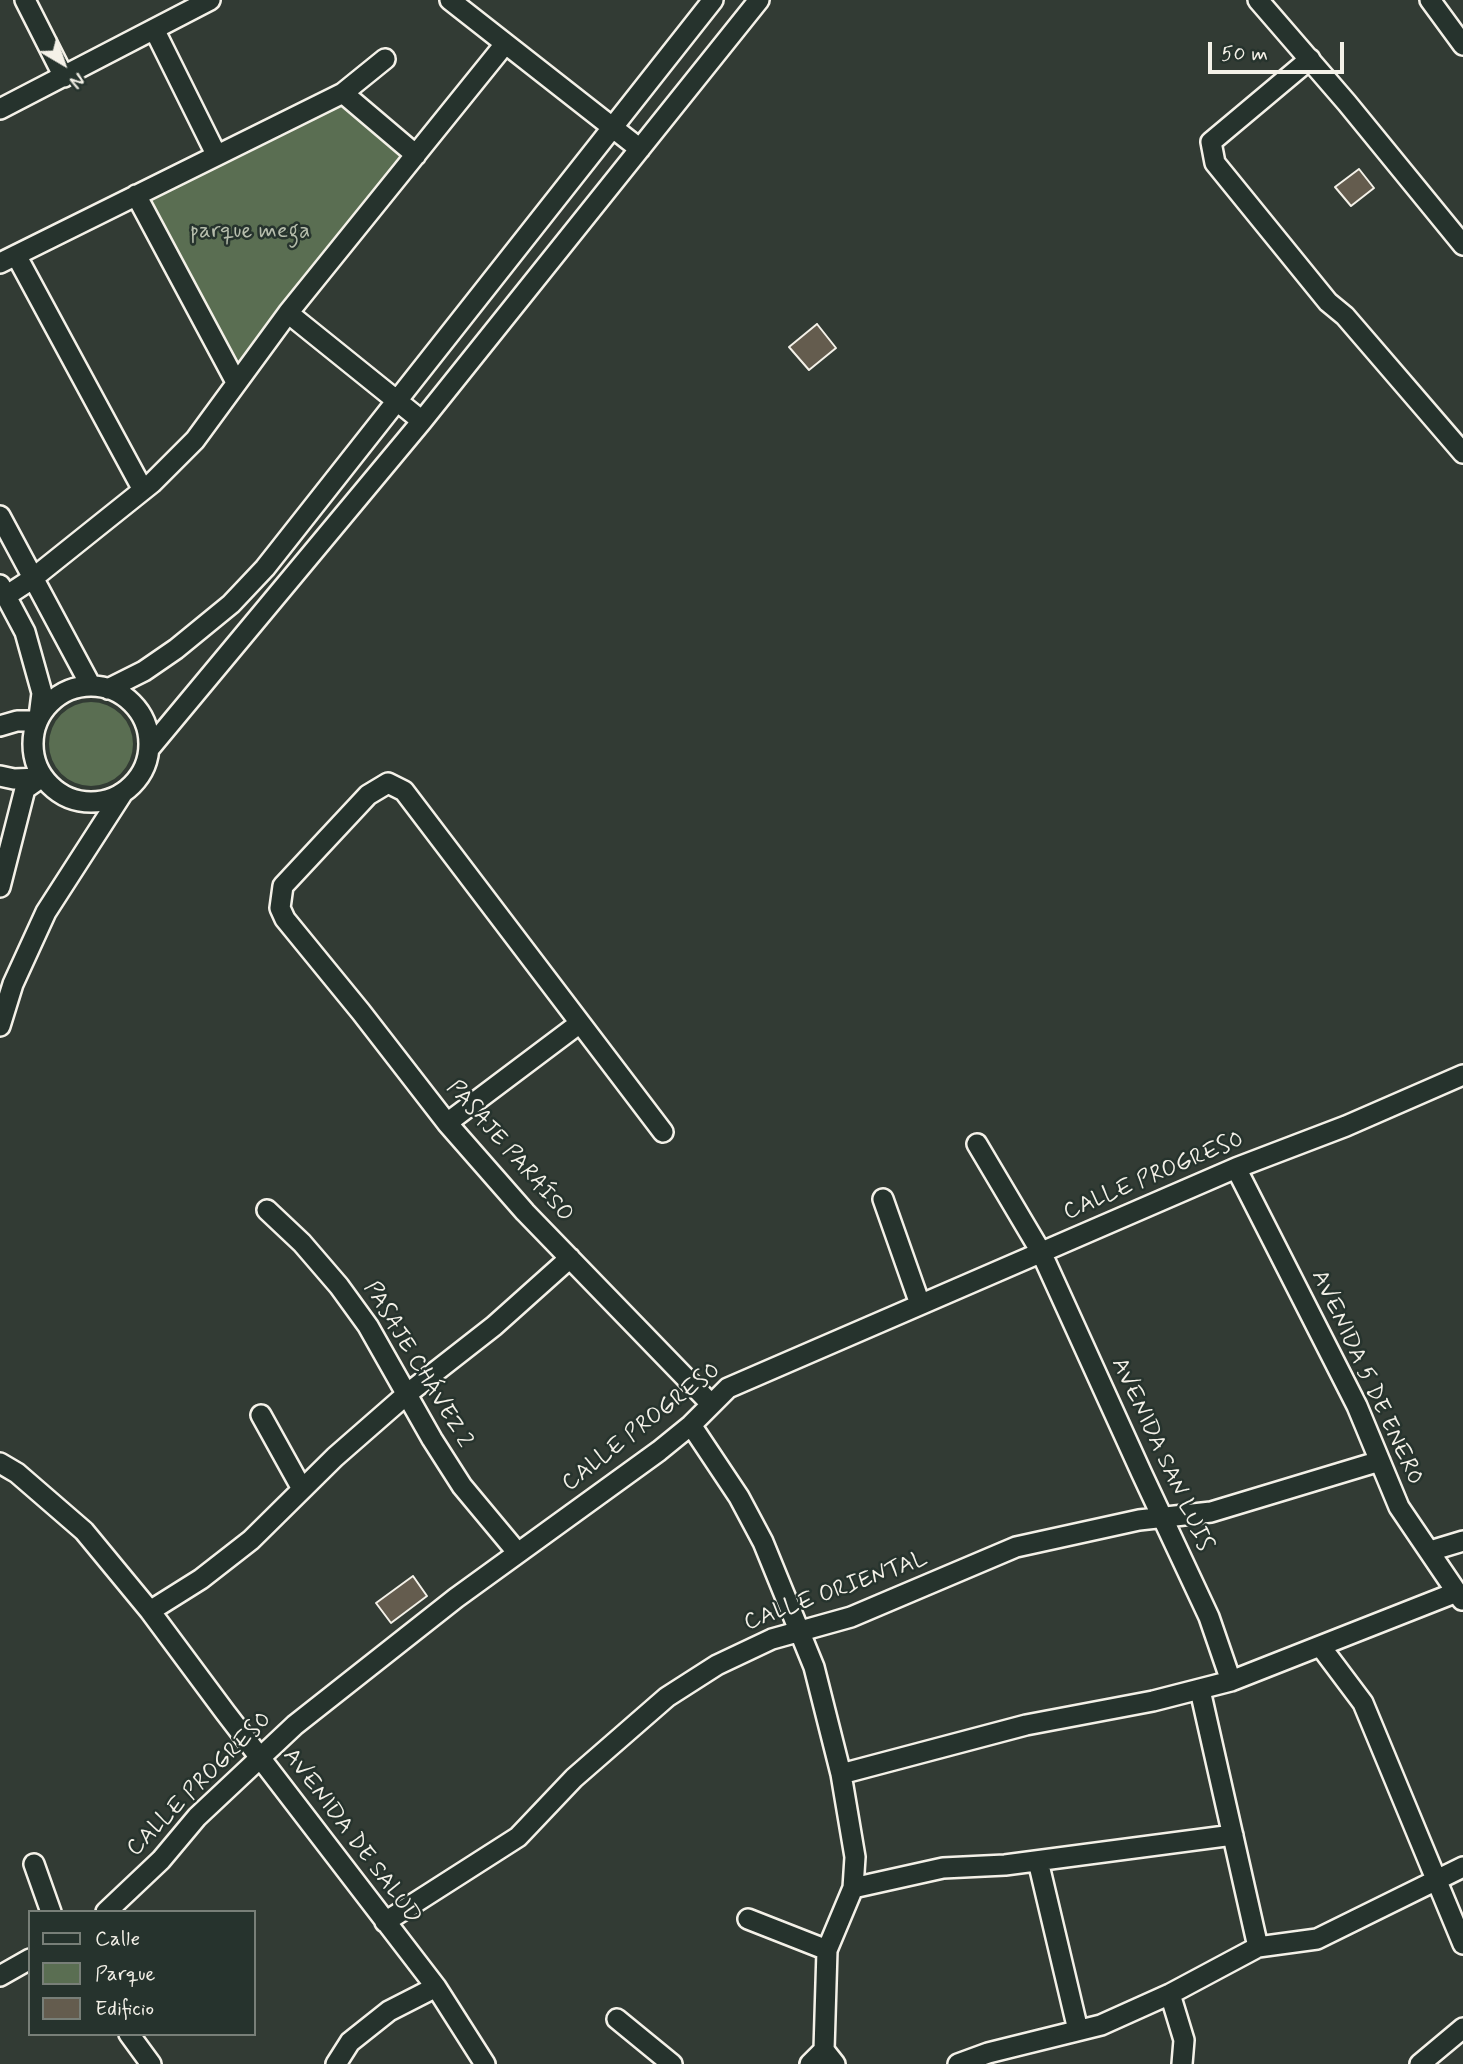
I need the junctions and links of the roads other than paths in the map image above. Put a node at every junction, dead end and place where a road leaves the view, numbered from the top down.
1 (24, 0) edge
2 (210, 0) edge
3 (450, 0) edge
4 (713, 0) edge
5 (760, 0) edge
6 (1258, 0) edge
7 (1430, 0) edge
8 (154, 29) junction
9 (505, 44) junction
10 (1463, 46) edge
11 (385, 59) dead end
12 (1310, 60) junction
13 (64, 77) junction
14 (342, 93) junction
15 (0, 109) edge
16 (612, 128) junction
17 (640, 149) junction
18 (216, 155) junction
19 (416, 155) junction
20 (136, 195) junction
21 (1463, 245) edge
22 (8, 259) edge
23 (288, 313) junction
24 (236, 382) junction
25 (397, 400) junction
26 (422, 421) junction
27 (1463, 453) edge
28 (143, 491) junction
29 (0, 516) edge
30 (32, 579) junction
31 (3, 590) edge
32 (99, 687) junction
33 (38, 719) junction
34 (0, 726) edge
35 (149, 749) junction
36 (0, 776) edge
37 (42, 778) junction
38 (121, 794) junction
39 (0, 887) edge
40 (580, 1023) junction
41 (0, 1025) edge
42 (1463, 1075) edge
43 (447, 1123) junction
44 (663, 1132) dead end
45 (977, 1144) dead end
46 (1236, 1168) junction
47 (883, 1199) dead end
48 (267, 1210) dead end
49 (1041, 1252) junction
50 (570, 1258) junction
51 (920, 1304) junction
52 (407, 1394) junction
53 (711, 1404) junction
54 (261, 1415) dead end
55 (691, 1425) junction
56 (1380, 1461) junction
57 (0, 1463) edge
58 (302, 1489) junction
59 (1162, 1518) junction
60 (1463, 1541) edge
61 (1430, 1551) junction
62 (517, 1552) junction
63 (1460, 1596) edge
64 (150, 1611) junction
65 (800, 1631) junction
66 (1321, 1647) junction
67 (1231, 1681) junction
68 (1200, 1690) junction
69 (260, 1758) junction
70 (841, 1774) junction
71 (1233, 1835) junction
72 (1038, 1861) junction
73 (34, 1864) dead end
74 (1463, 1867) edge
75 (1437, 1880) junction
76 (853, 1888) junction
77 (50, 1910) edge
78 (108, 1910) edge
79 (748, 1919) dead end
80 (385, 1922) junction
81 (1463, 1944) edge
82 (1258, 1947) junction
83 (827, 1950) junction
84 (28, 1960) edge
85 (0, 1976) edge
86 (436, 1987) junction
87 (1170, 1994) junction
88 (617, 2019) dead end
89 (1463, 2028) edge
90 (1078, 2030) junction
91 (130, 2036) edge
92 (829, 2057) edge
93 (1432, 2060) edge
94 (1184, 2063) edge
95 (151, 2064) edge
96 (336, 2064) edge
97 (485, 2064) edge
98 (672, 2064) edge
99 (810, 2064) edge
100 (958, 2064) edge

1 - 13 street
2 - 8 street
3 - 9 street
4 - 16 street
5 - 17 street
6 - 12 street
7 - 10 street
8 - 13 street
8 - 18 street
9 - 16 street
9 - 19 street
11 - 14 street
12 - 21 street
12 - 27 street
13 - 15 street
14 - 18 street
14 - 19 street
16 - 17 street
16 - 25 street
17 - 26 street
18 - 20 street
19 - 23 street
20 - 22 street
20 - 24 street
22 - 28 street
23 - 24 street
23 - 25 street
24 - 28 street
25 - 26 street
25 - 32 street
26 - 35 street
28 - 30 street
29 - 30 street
30 - 31 street
30 - 32 street
31 - 33 street
32 - 33 street
32 - 35 street
33 - 34 street
33 - 37 street
35 - 38 street
36 - 37 street
37 - 38 street
37 - 39 street
38 - 41 street
40 - 43 street
40 - 43 street, PASAJE PARAÍSO
40 - 44 street
42 - 46 street, CALLE PROGRESO
43 - 50 street, PASAJE PARAÍSO
45 - 49 street, AVENIDA SAN LUIS
46 - 49 street, CALLE PROGRESO
46 - 56 street, AVENIDA 5 DE ENERO
47 - 51 street
48 - 52 street, PASAJE CHÁVEZ 2
49 - 51 street, CALLE PROGRESO
49 - 59 street, AVENIDA SAN LUIS
50 - 52 street
50 - 53 street, PASAJE PARAÍSO
51 - 53 street, CALLE PROGRESO
52 - 58 street
52 - 62 street, PASAJE CHÁVEZ 2
53 - 55 street, CALLE PROGRESO
54 - 58 street
55 - 62 street, CALLE PROGRESO
55 - 65 street
56 - 59 street, CALLE ORIENTAL
56 - 61 street, AVENIDA 5 DE ENERO
57 - 64 street, AVENIDA DE SALUD
58 - 64 street
59 - 65 street, CALLE ORIENTAL
59 - 67 street, AVENIDA SAN LUIS
60 - 61 street
61 - 63 street, AVENIDA 5 DE ENERO
62 - 69 street, CALLE PROGRESO
63 - 66 street
64 - 69 street, AVENIDA DE SALUD
65 - 70 street
65 - 80 street, CALLE ORIENTAL
66 - 67 street
66 - 75 street
67 - 68 street
68 - 70 street
68 - 71 street
69 - 78 street, CALLE PROGRESO
69 - 80 street, AVENIDA DE SALUD
70 - 76 street
71 - 72 street
71 - 82 street
72 - 76 street
72 - 90 street
73 - 77 street
74 - 75 street
75 - 81 street
75 - 82 street
76 - 83 street
79 - 83 street
80 - 86 street, AVENIDA DE SALUD
82 - 87 street
83 - 92 street
84 - 85 street
86 - 96 street
86 - 97 street, AVENIDA DE SALUD
87 - 90 street
87 - 94 street
88 - 98 street
89 - 93 street
90 - 100 street
91 - 95 street
92 - 99 street

